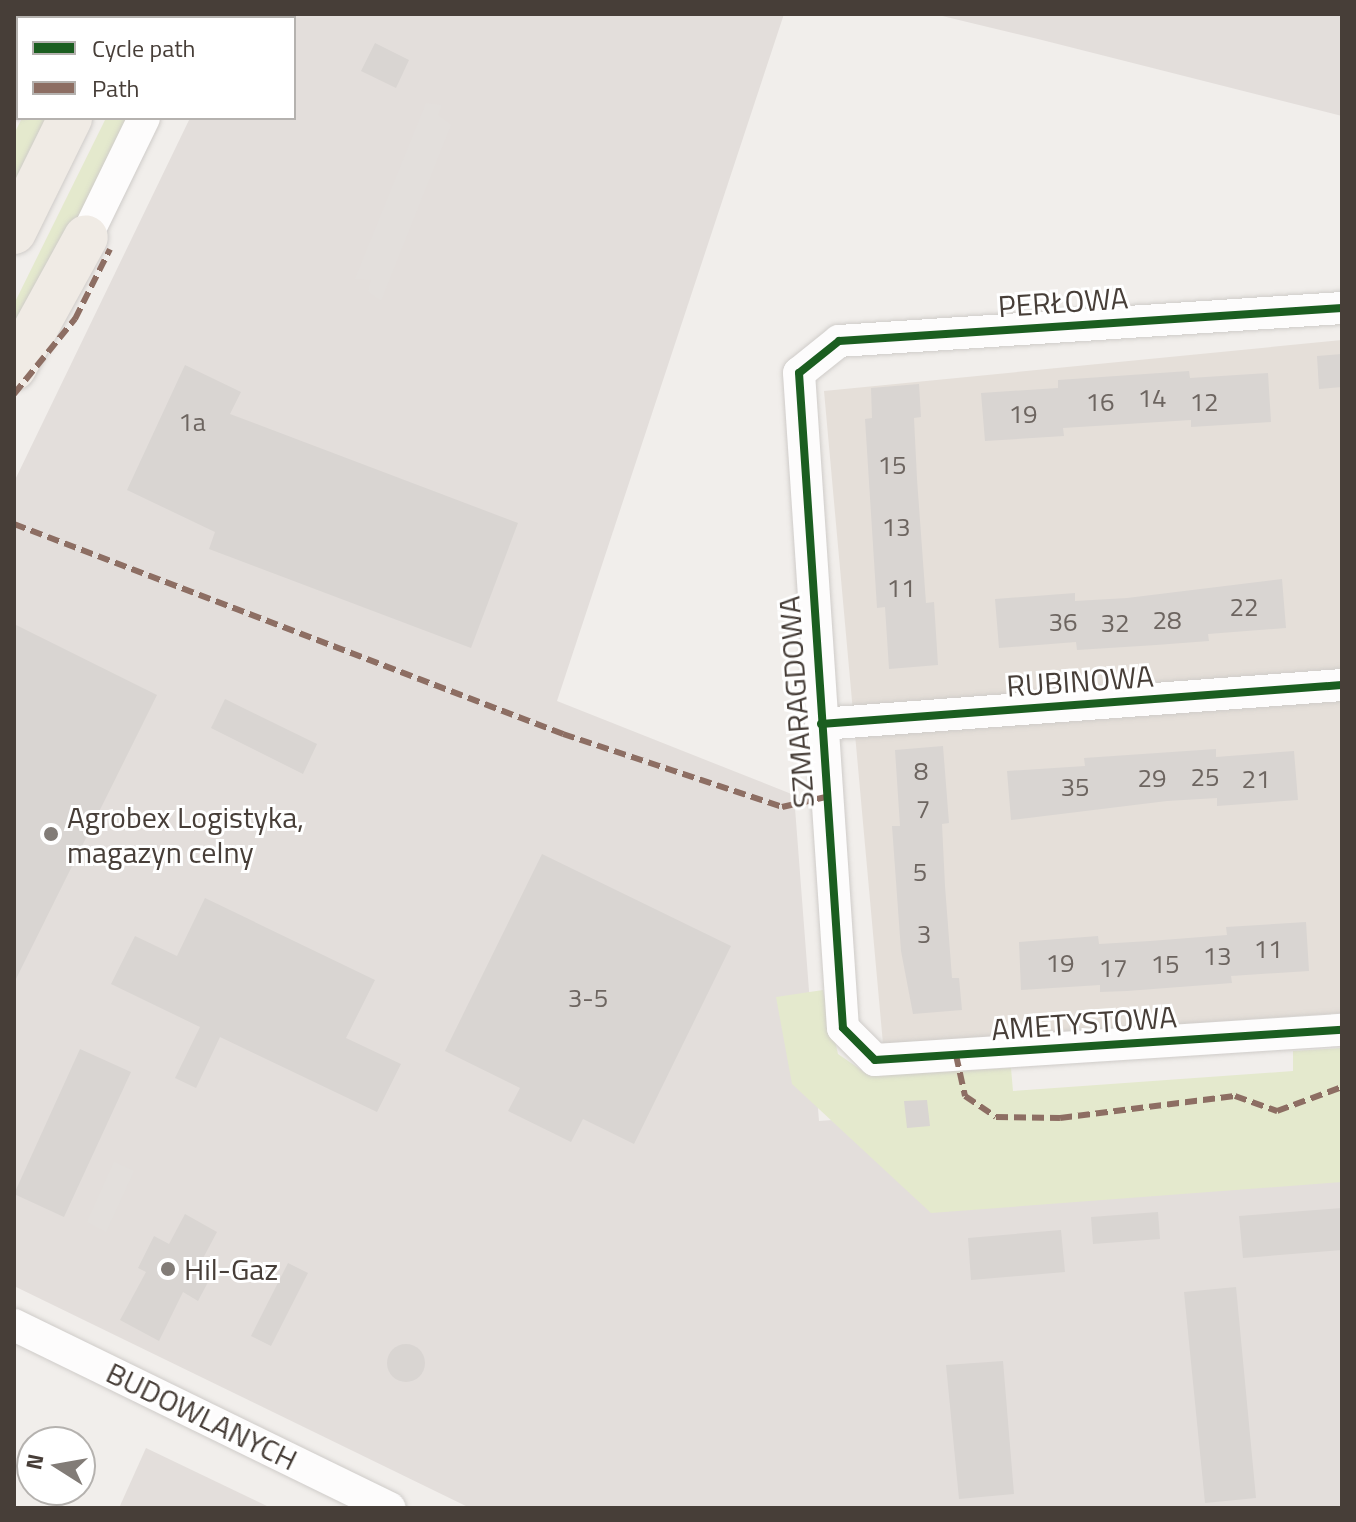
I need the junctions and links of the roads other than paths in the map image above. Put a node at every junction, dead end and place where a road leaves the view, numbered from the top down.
1 (69, 120) edge
2 (143, 120) edge
3 (14, 232) edge
4 (86, 237) joint
5 (1342, 308) edge
6 (14, 368) edge
7 (799, 373) joint
8 (1342, 685) edge
9 (821, 724) junction
10 (843, 1028) joint
11 (1342, 1030) edge
12 (14, 1325) edge
13 (390, 1508) edge

1 - 3 main road
2 - 4 street
4 - 6 main road
5 - 7 street, PERŁOWA
7 - 9 street, SZMARAGDOWA
8 - 9 street, RUBINOWA
9 - 10 street, SZMARAGDOWA
10 - 11 street, AMETYSTOWA
12 - 13 street, BUDOWLANYCH

